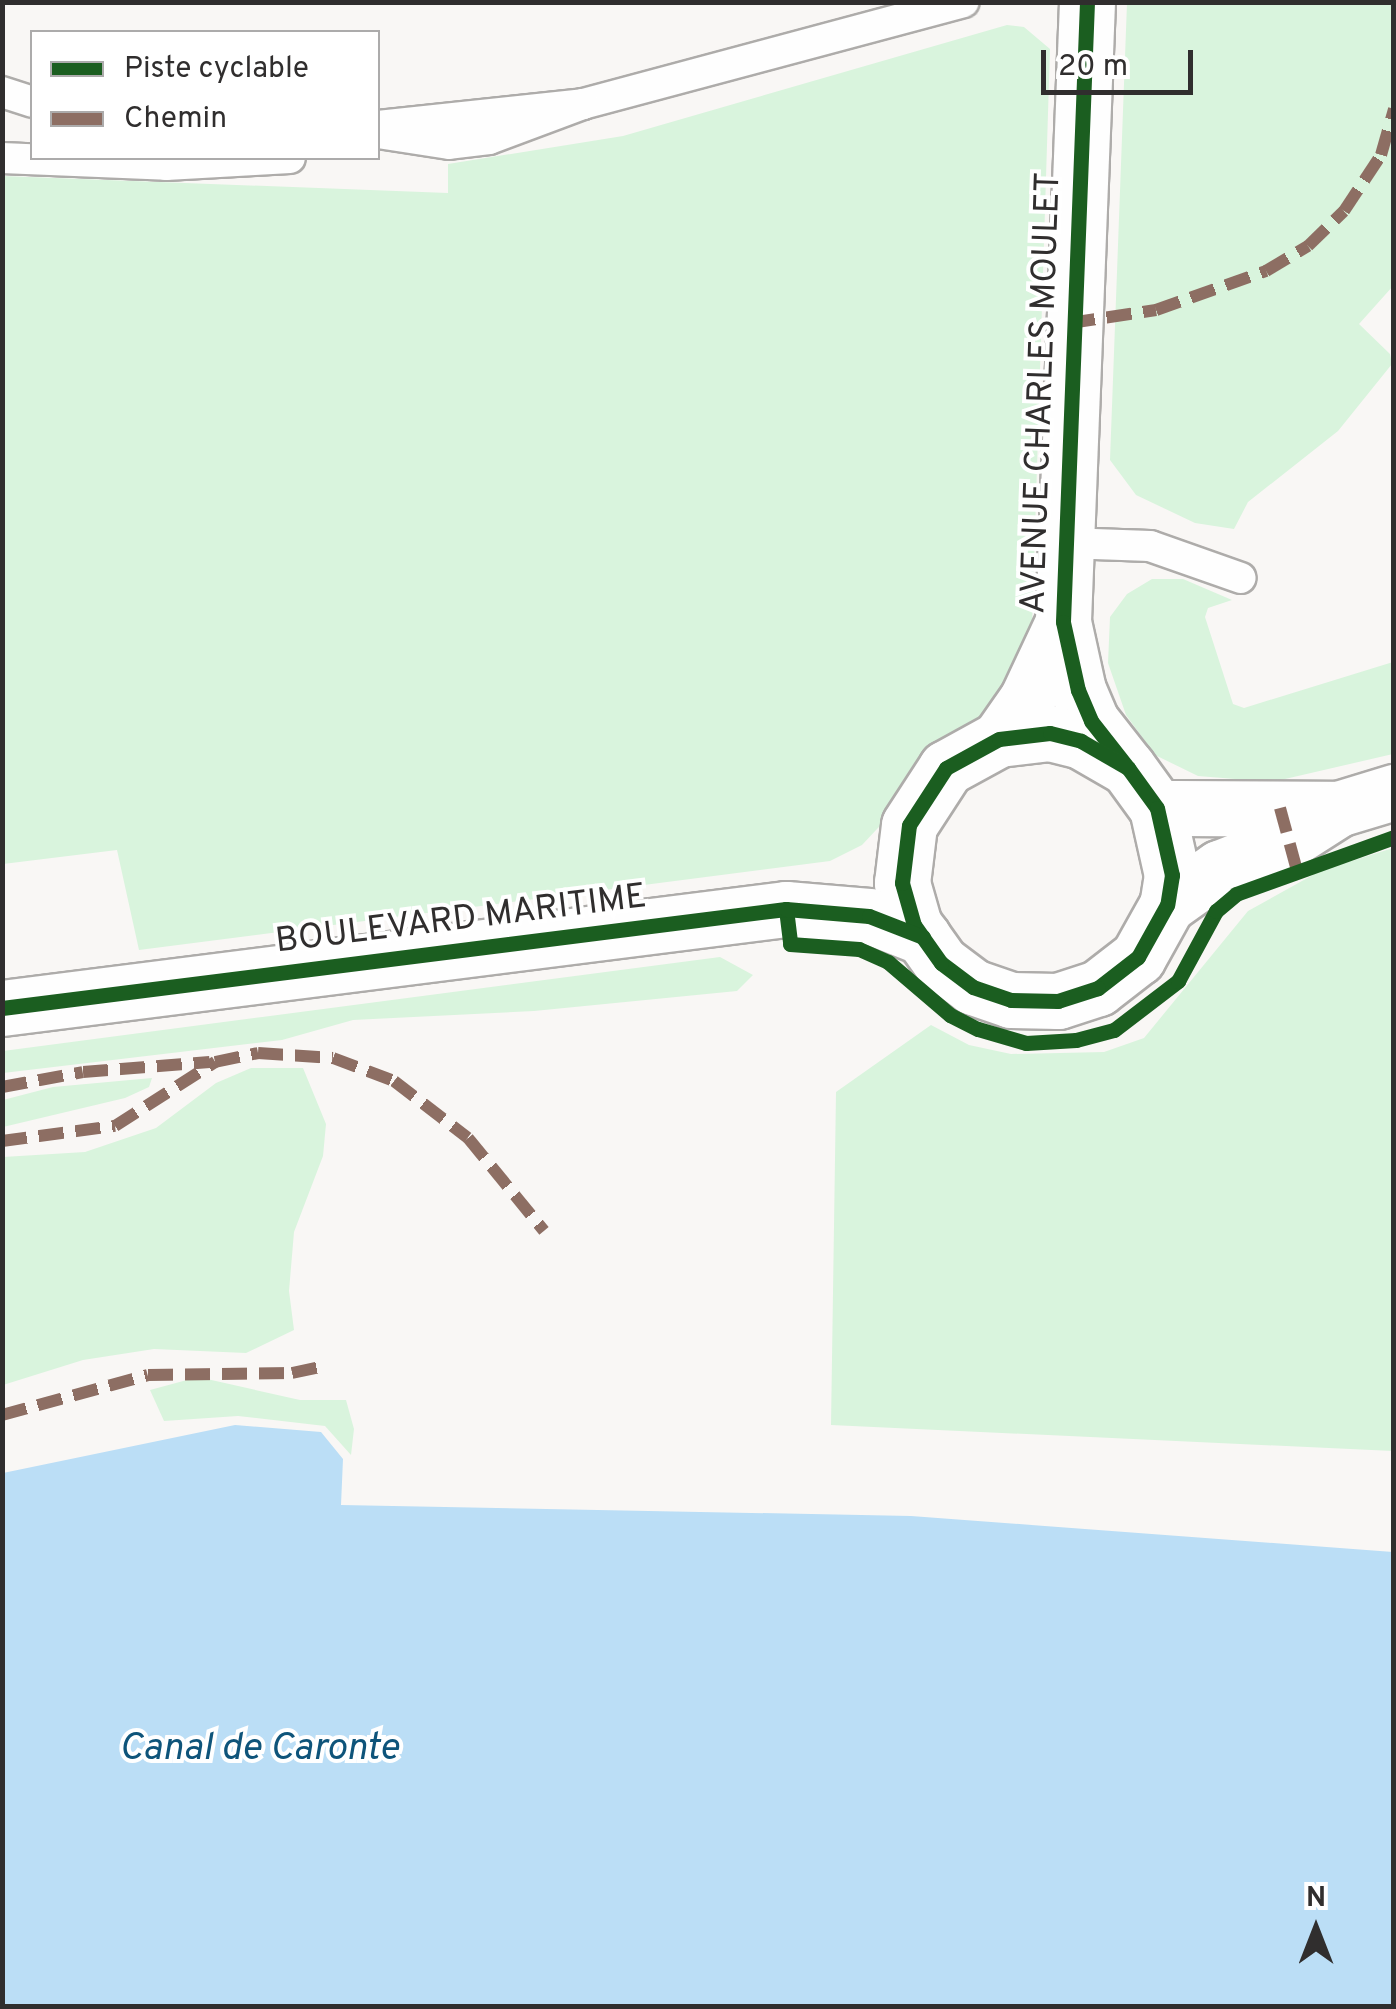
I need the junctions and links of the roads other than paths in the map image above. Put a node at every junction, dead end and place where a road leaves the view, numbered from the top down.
1 (964, 2) edge
2 (1086, 2) edge
3 (2, 92) edge
4 (30, 101) edge
5 (380, 130) edge
6 (2, 158) edge
7 (30, 158) edge
8 (1066, 543) junction
9 (1241, 578) dead end
10 (1064, 622) junction
11 (999, 738) junction
12 (1143, 788) junction
13 (1394, 792) edge
14 (1338, 809) junction
15 (908, 825) junction
16 (1167, 905) junction
17 (786, 909) junction
18 (923, 937) junction
19 (2, 1008) edge

1 - 5 lane
2 - 8 street, AVENUE CHARLES MOULET
3 - 4 lane
6 - 7 lane
8 - 9 lane
8 - 10 street, AVENUE CHARLES MOULET
10 - 11 street, AVENUE CHARLES MOULET
10 - 12 street, AVENUE CHARLES MOULET
11 - 12 street
11 - 15 street
12 - 14 street
12 - 16 street
13 - 14 street
14 - 16 street
15 - 17 street, BOULEVARD MARITIME
15 - 18 street
16 - 18 street
17 - 18 street, BOULEVARD MARITIME
17 - 19 street, BOULEVARD MARITIME

